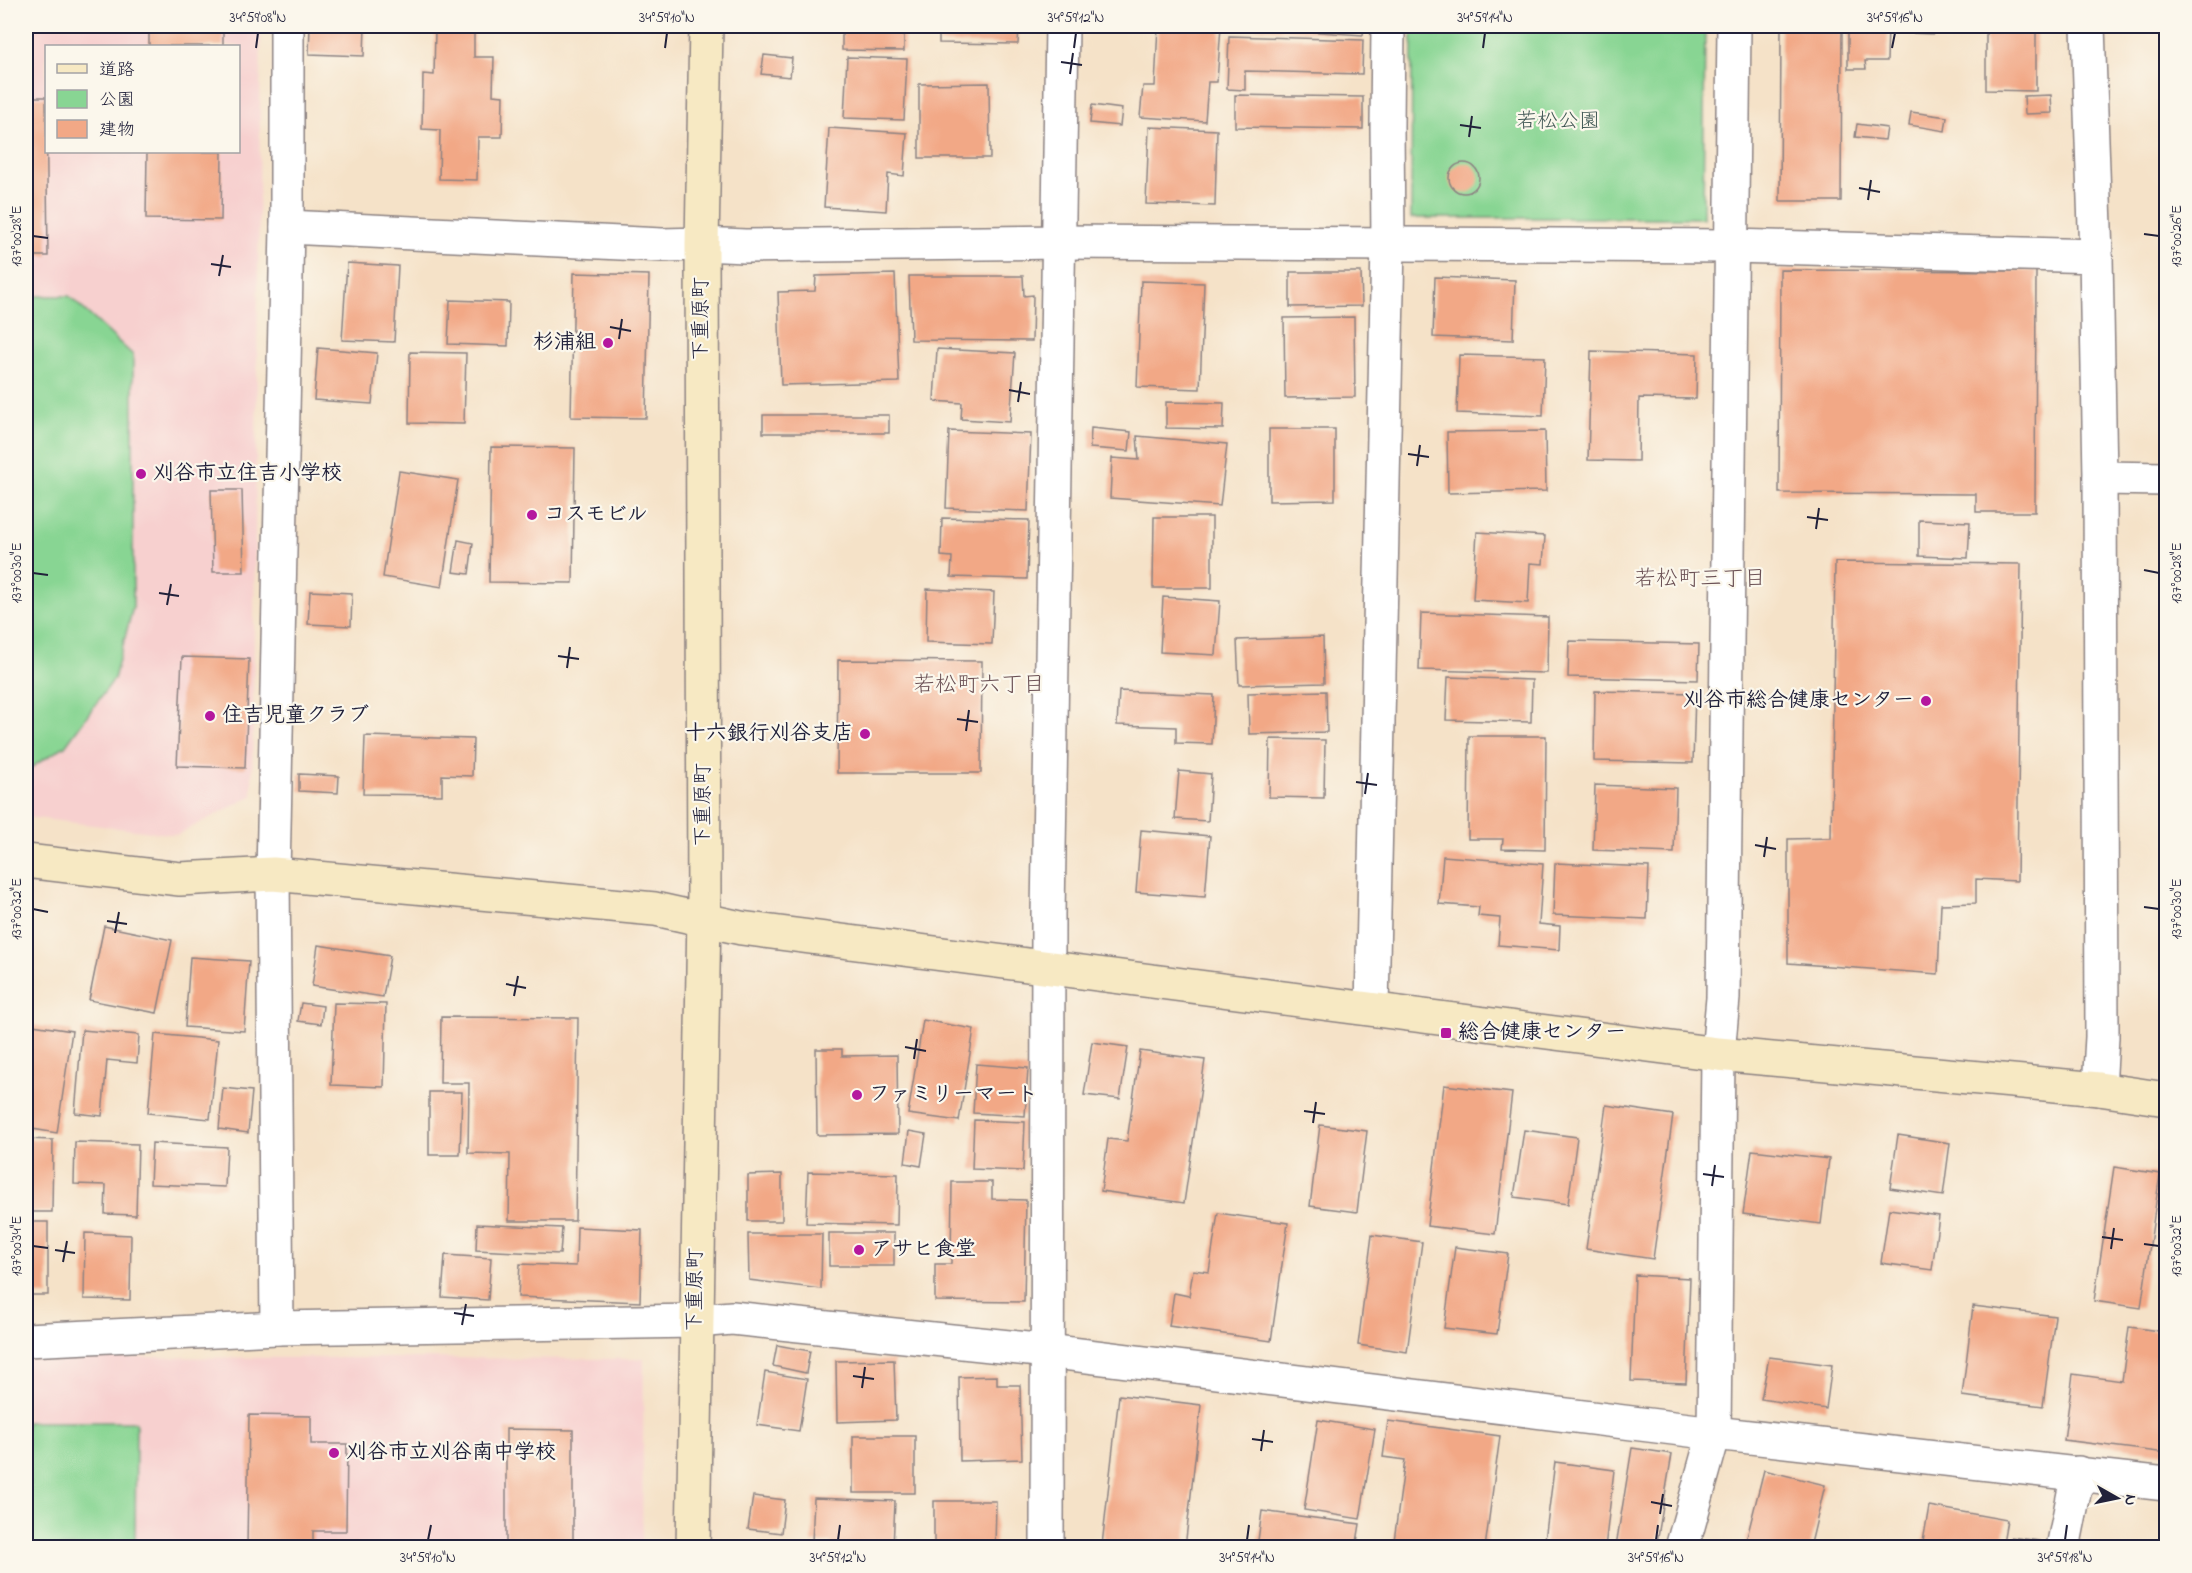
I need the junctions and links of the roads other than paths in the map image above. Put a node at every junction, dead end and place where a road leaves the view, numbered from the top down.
1 (287, 26) edge
2 (706, 26) edge
3 (1062, 26) edge
4 (1388, 26) edge
5 (1734, 26) edge
6 (2088, 26) edge
7 (287, 227) junction
8 (1059, 242) junction
9 (702, 244) junction
10 (1388, 244) junction
11 (1731, 246) junction
12 (2096, 256) junction
13 (2100, 478) junction
14 (2166, 479) edge
15 (26, 861) edge
16 (273, 874) junction
17 (703, 921) junction
18 (1048, 967) junction
19 (1372, 1008) junction
20 (1718, 1054) junction
21 (2099, 1089) junction
22 (2166, 1099) edge
23 (696, 1321) junction
24 (277, 1328) junction
25 (26, 1340) edge
26 (1047, 1351) junction
27 (1714, 1433) junction
28 (2078, 1473) junction
29 (2166, 1484) edge
30 (693, 1548) edge
31 (1047, 1548) edge
32 (1682, 1548) edge
33 (2063, 1548) edge

1 - 7 street
2 - 9 street, 下重原町
3 - 8 street
4 - 10 street
5 - 11 street
6 - 12 street
7 - 9 street
7 - 16 street
8 - 9 street
8 - 10 street
8 - 18 street
9 - 17 street, 下重原町
10 - 11 street
10 - 19 street
11 - 12 street
11 - 20 street
12 - 13 street
13 - 14 street
13 - 21 street
15 - 16 street
16 - 17 street
16 - 24 street
17 - 18 street
17 - 23 street, 下重原町
18 - 19 street
18 - 26 street
19 - 20 street
20 - 21 street
20 - 27 street
21 - 22 street
23 - 24 street
23 - 26 street
23 - 30 street, 下重原町
24 - 25 street
26 - 27 street
26 - 31 street
27 - 28 street
27 - 32 street
28 - 29 street
28 - 33 street

